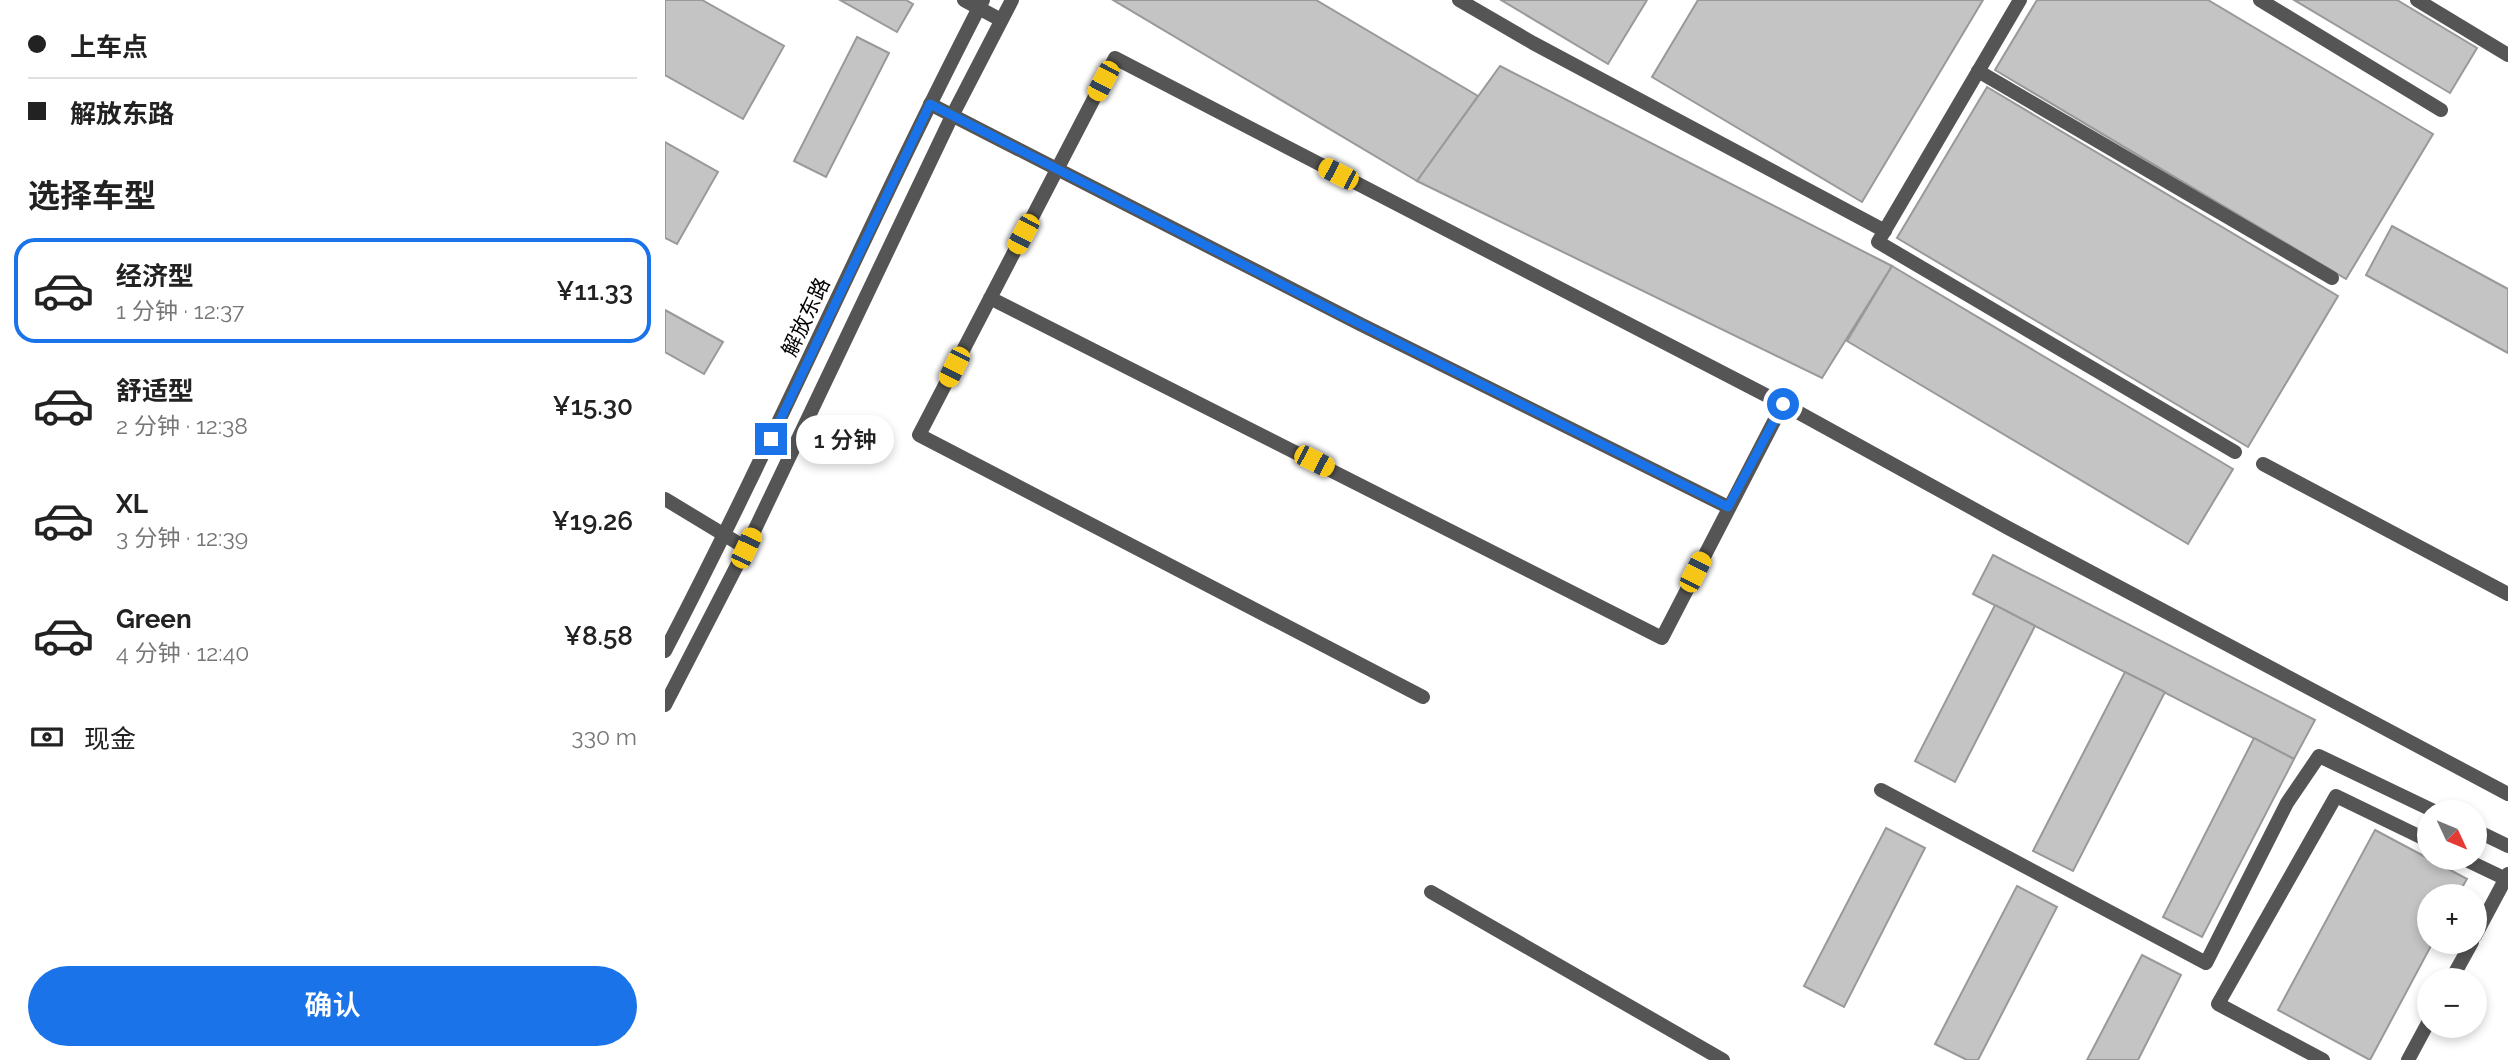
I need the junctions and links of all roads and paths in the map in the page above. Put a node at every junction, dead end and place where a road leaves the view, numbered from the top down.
1 (964, 0) edge
2 (1011, 0) edge
3 (1459, 0) edge
4 (2020, 0) edge
5 (2260, 0) edge
6 (2417, 0) edge
7 (981, 4) edge
8 (1001, 20) junction
9 (2508, 55) edge
10 (1979, 71) junction
11 (930, 104) junction
12 (2441, 110) dead end
13 (952, 116) junction
14 (1057, 171) junction
15 (1885, 231) junction
16 (2332, 278) dead end
17 (990, 298) junction
18 (1783, 404) junction
19 (2235, 452) dead end
20 (2263, 464) dead end
21 (665, 499) edge
22 (1728, 507) junction
23 (725, 535) junction
24 (746, 548) junction
25 (2508, 594) edge
26 (665, 650) edge
27 (1423, 696) dead end
28 (665, 705) edge
29 (1881, 790) dead end
30 (2508, 794) edge
31 (2417, 803) edge
32 (2417, 835) edge
33 (2487, 836) edge
34 (2508, 846) edge
35 (2487, 869) edge
36 (2507, 877) edge
37 (1431, 892) dead end
38 (2487, 914) edge
39 (2420, 1038) edge
40 (1723, 1060) edge
41 (2323, 1060) edge
42 (2408, 1060) edge

1 - 7 street
2 - 8 street
3 - 15 street
4 - 10 street
5 - 12 street
6 - 9 street
7 - 8 street
7 - 11 street, 解放东路
8 - 13 street
10 - 15 street
10 - 16 street
11 - 13 street
11 - 23 street, 解放东路
13 - 14 street
13 - 24 street
14 - 17 street
14 - 18 street
14 - 22 street
15 - 19 street
17 - 22 street
17 - 27 street
18 - 22 street
18 - 30 street
20 - 25 street
21 - 23 street
23 - 24 street
23 - 26 street, 解放东路
24 - 28 street
29 - 31 street
32 - 41 street
33 - 34 street
35 - 36 street
36 - 38 street
37 - 40 street
39 - 42 street

